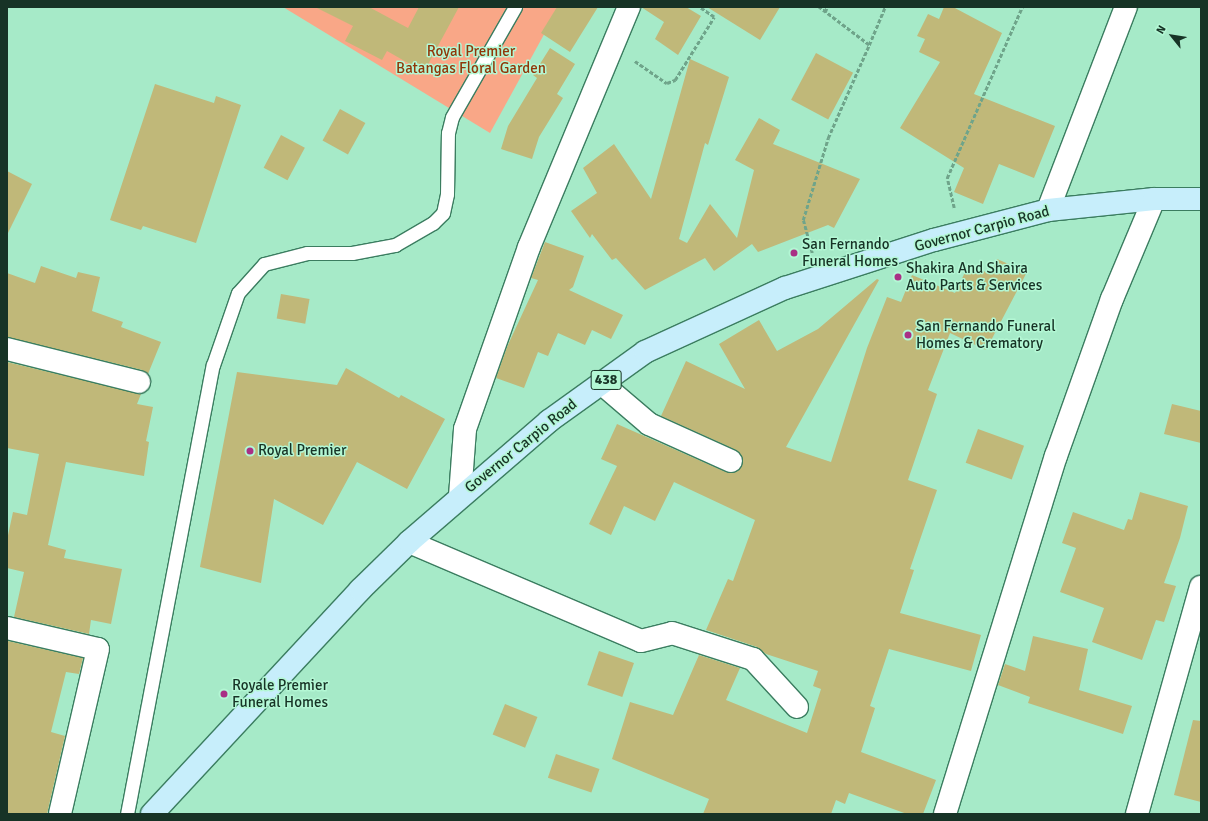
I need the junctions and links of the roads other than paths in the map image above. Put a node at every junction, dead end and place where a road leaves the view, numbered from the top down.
1 (515, 7) edge
2 (629, 7) edge
3 (1126, 7) edge
4 (1154, 199) junction
5 (1201, 199) edge
6 (1048, 210) junction
7 (7, 349) edge
8 (139, 382) dead end
9 (601, 383) junction
10 (731, 461) dead end
11 (460, 496) junction
12 (409, 542) junction
13 (1201, 587) edge
14 (7, 628) edge
15 (797, 707) dead end
16 (60, 814) edge
17 (127, 814) edge
18 (152, 814) edge
19 (945, 814) edge
20 (1137, 814) edge

1 - 17 lane
2 - 11 street
3 - 6 street
4 - 5 main road, Governor Carpio Road / 438
4 - 6 main road, Governor Carpio Road / 438
4 - 19 street
6 - 9 main road, Governor Carpio Road / 438
7 - 8 street
9 - 10 street
9 - 11 main road, Governor Carpio Road / 438
11 - 12 main road, Governor Carpio Road / 438
12 - 15 street
12 - 18 main road, Governor Carpio Road / 438
13 - 20 street
14 - 16 street

